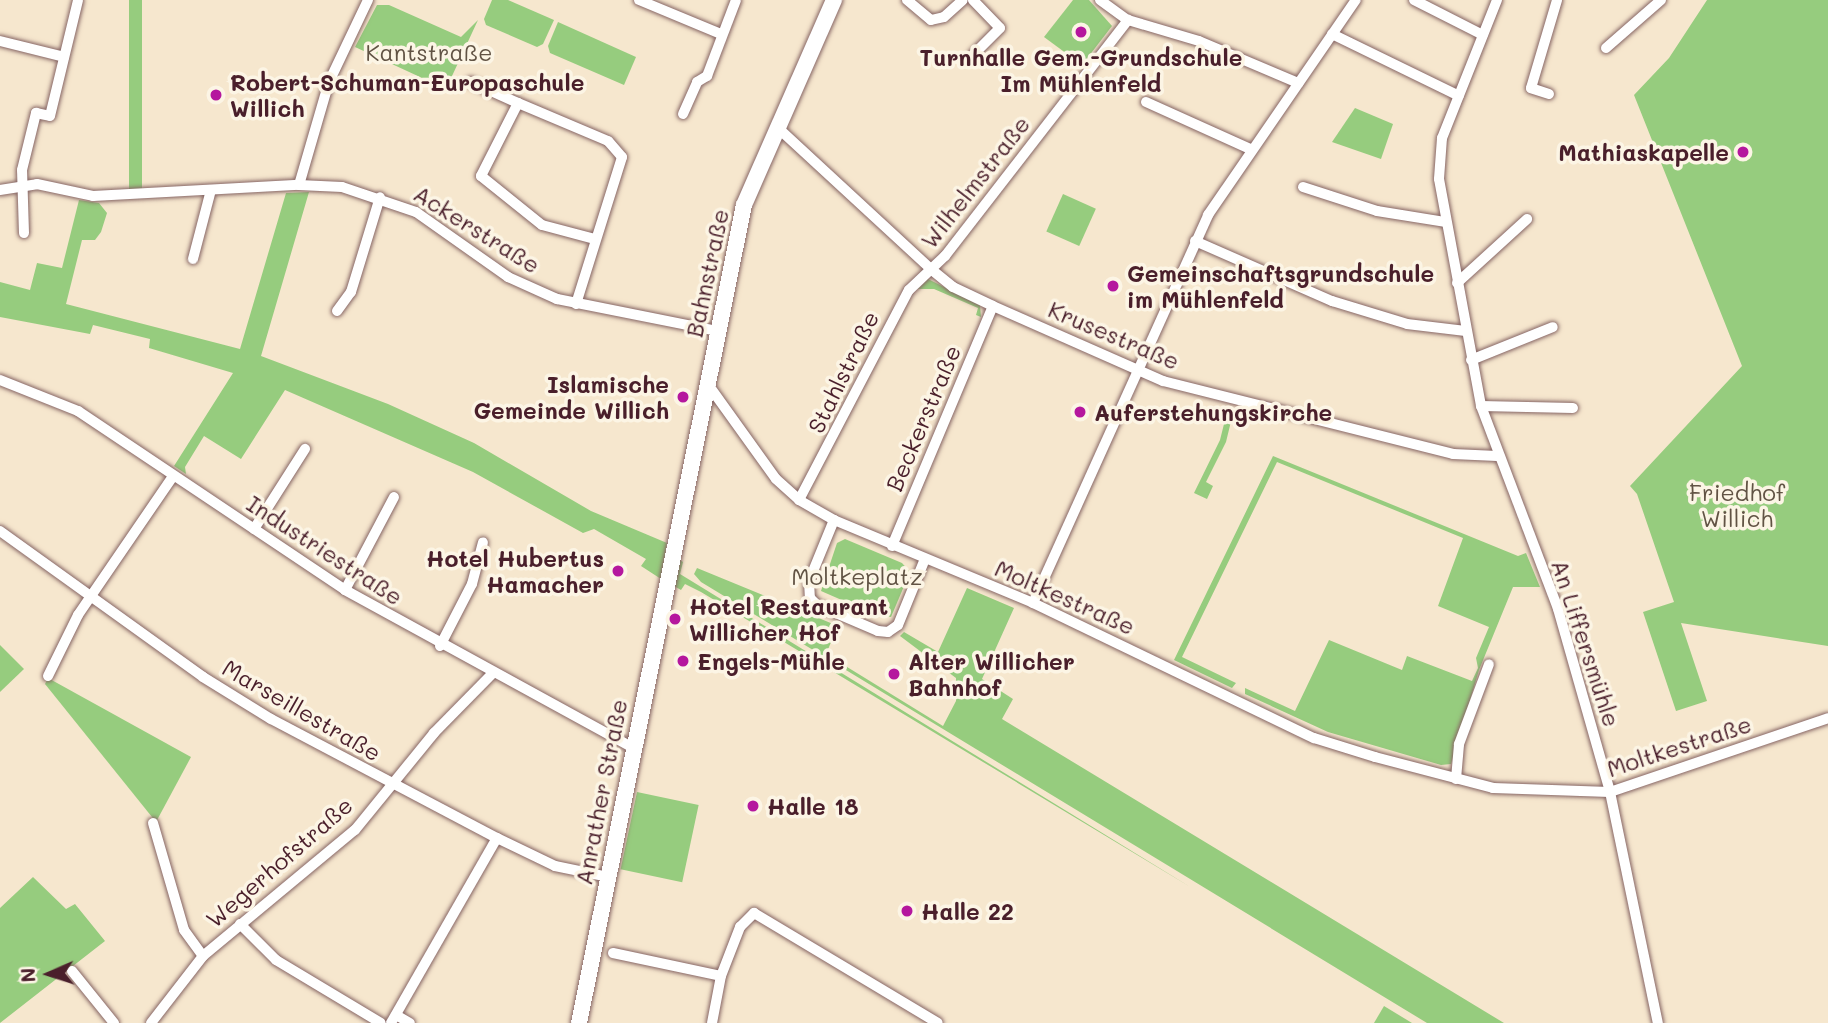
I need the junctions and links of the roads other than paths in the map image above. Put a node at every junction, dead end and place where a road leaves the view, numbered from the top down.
1 (78, 0) edge
2 (368, 0) edge
3 (639, 0) edge
4 (736, 0) edge
5 (834, 0) edge
6 (907, 0) edge
7 (963, 0) edge
8 (973, 0) edge
9 (1100, 0) edge
10 (1356, 0) edge
11 (1414, 0) edge
12 (1497, 0) edge
13 (1557, 0) edge
14 (1661, 0) edge
15 (1128, 20) junction
16 (1332, 33) junction
17 (721, 34) junction
18 (1483, 35) junction
19 (0, 41) edge
20 (1606, 48) dead end
21 (973, 55) dead end
22 (64, 57) junction
23 (471, 82) dead end
24 (1298, 83) junction
25 (1549, 94) dead end
26 (1459, 96) junction
27 (1146, 102) dead end
28 (518, 103) junction
29 (683, 114) dead end
30 (777, 127) junction
31 (1250, 149) junction
32 (299, 185) junction
33 (24, 187) junction
34 (1303, 187) dead end
35 (0, 190) edge
36 (211, 190) junction
37 (380, 197) junction
38 (1527, 219) dead end
39 (1446, 222) junction
40 (24, 233) dead end
41 (595, 239) junction
42 (1195, 241) junction
43 (193, 259) dead end
44 (932, 270) junction
45 (1457, 282) junction
46 (576, 304) junction
47 (993, 306) junction
48 (337, 311) dead end
49 (1553, 327) dead end
50 (717, 331) junction
51 (1466, 331) junction
52 (1471, 360) junction
53 (1138, 371) junction
54 (0, 380) edge
55 (707, 382) junction
56 (1481, 406) junction
57 (1573, 408) dead end
58 (305, 449) dead end
59 (1497, 456) junction
60 (173, 475) junction
61 (394, 497) dead end
62 (799, 500) junction
63 (834, 520) junction
64 (254, 529) junction
65 (0, 531) edge
66 (484, 541) dead end
67 (892, 546) junction
68 (925, 559) junction
69 (668, 570) joint
70 (345, 590) junction
71 (91, 596) junction
72 (1033, 603) junction
73 (440, 646) junction
74 (1489, 664) dead end
75 (493, 673) junction
76 (48, 676) dead end
77 (1828, 718) edge
78 (633, 748) junction
79 (1456, 779) junction
80 (393, 786) junction
81 (1610, 792) junction
82 (153, 823) dead end
83 (497, 838) junction
84 (608, 877) junction
85 (240, 924) junction
86 (613, 953) dead end
87 (203, 956) junction
88 (72, 971) dead end
89 (721, 976) junction
90 (394, 1019) edge
91 (114, 1023) edge
92 (151, 1023) edge
93 (381, 1023) edge
94 (410, 1023) edge
95 (579, 1023) edge
96 (712, 1023) edge
97 (938, 1023) edge
98 (1658, 1023) edge

1 - 22 street
2 - 32 street
3 - 17 street
4 - 17 street
5 - 30 street, Bahnstraße
6 - 7 street
8 - 21 street
9 - 15 street
10 - 16 street
11 - 18 street
12 - 18 street, An Liffersmühle
13 - 25 street
14 - 20 street
15 - 24 street
15 - 44 street, Wilhelmstraße
16 - 24 street
16 - 26 street
17 - 29 street
18 - 26 street, An Liffersmühle
19 - 22 street
22 - 33 street
23 - 28 street
24 - 31 street
26 - 39 street, An Liffersmühle
27 - 31 street
28 - 41 street
28 - 41 street
30 - 44 street, Krusestraße
30 - 50 street, Bahnstraße
31 - 42 street
32 - 36 street, Ackerstraße
32 - 37 street, Ackerstraße
33 - 35 street, Ackerstraße
33 - 36 street, Ackerstraße
33 - 40 street
34 - 39 street
36 - 43 street
37 - 46 street, Ackerstraße
37 - 48 street, Ackerstraße
38 - 45 street
39 - 45 street, An Liffersmühle
41 - 46 street
42 - 51 street
42 - 53 street
44 - 47 street, Krusestraße
44 - 62 street, Stahlstraße
45 - 51 street, An Liffersmühle
46 - 50 street, Ackerstraße
47 - 53 street, Krusestraße
47 - 67 street, Beckerstraße
49 - 52 street
50 - 55 street, Bahnstraße
51 - 52 street, An Liffersmühle
52 - 56 street, An Liffersmühle
53 - 59 street, Krusestraße
53 - 72 street
54 - 60 street, Industriestraße
55 - 62 street, Moltkestraße
55 - 69 street, Bahnstraße
56 - 57 street
56 - 59 street, An Liffersmühle
58 - 64 street
59 - 81 street, An Liffersmühle
60 - 64 street, Industriestraße
60 - 71 street
61 - 70 street
62 - 63 street, Moltkestraße
63 - 67 street, Moltkestraße
63 - 68 street
64 - 70 street, Industriestraße
65 - 71 street, Marseillestraße
66 - 73 street
67 - 68 street, Moltkestraße
68 - 72 street, Moltkestraße
69 - 78 street, Anrather Straße
70 - 73 street, Industriestraße
71 - 76 street
71 - 80 street, Marseillestraße
72 - 79 street, Moltkestraße
73 - 75 street, Industriestraße
74 - 79 street
75 - 78 street, Industriestraße
75 - 80 street, Wegerhofstraße
77 - 81 street, Moltkestraße
78 - 84 street, Anrather Straße
79 - 81 street, Moltkestraße
80 - 83 street, Marseillestraße
80 - 85 street, Wegerhofstraße
81 - 98 street, An Liffersmühle
82 - 87 street, Wegerhofstraße
83 - 84 street, Marseillestraße
83 - 90 street
84 - 95 street, Anrather Straße
85 - 87 street, Wegerhofstraße
85 - 93 street
86 - 89 street
87 - 92 street, Wegerhofstraße
88 - 91 street
89 - 96 street
89 - 97 street
90 - 94 street

